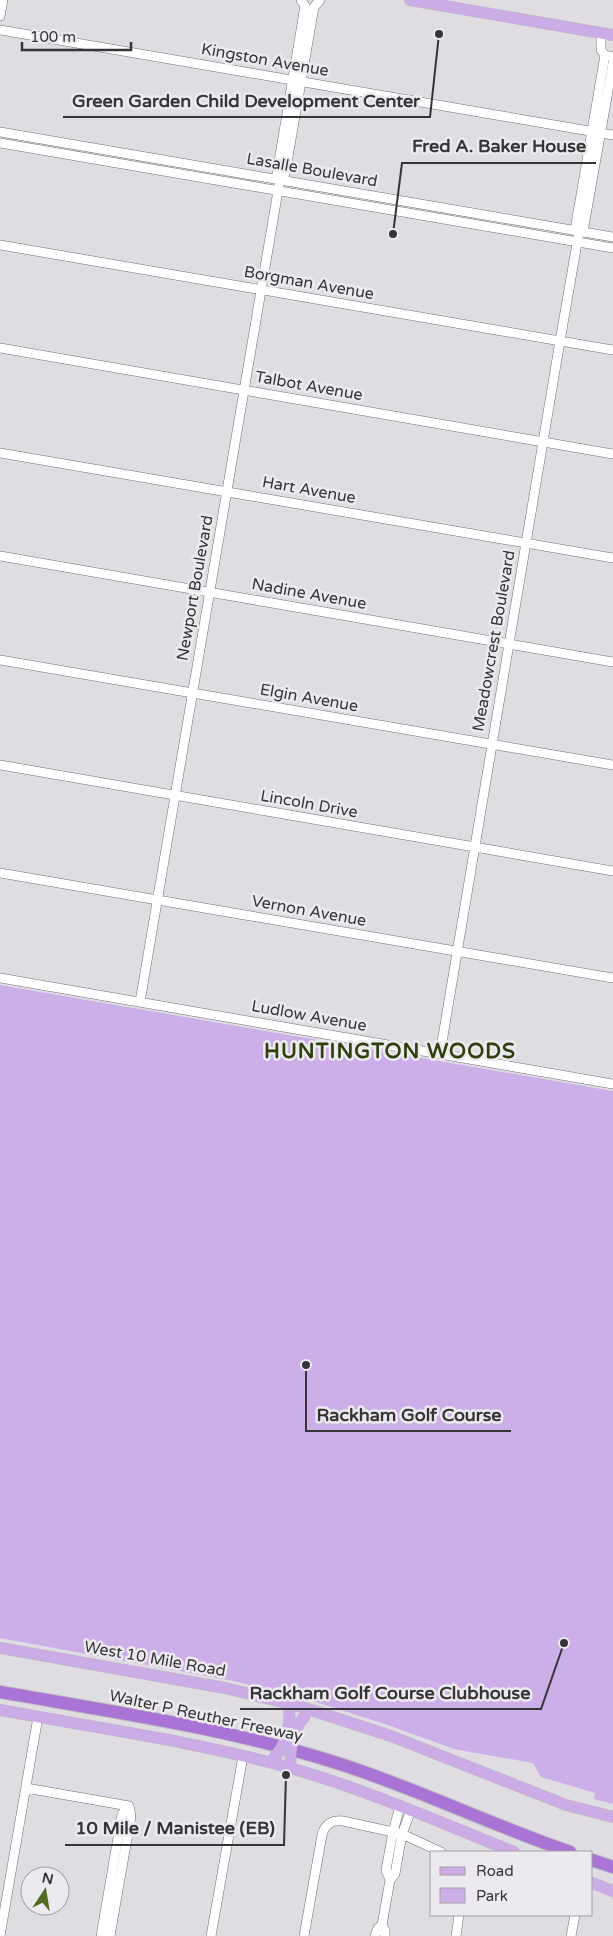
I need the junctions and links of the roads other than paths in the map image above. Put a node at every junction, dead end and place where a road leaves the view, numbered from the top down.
1 (3, 0) edge
2 (410, 0) edge
3 (310, 3) edge
4 (0, 16) edge
5 (0, 30) edge
6 (607, 34) edge
7 (609, 56) edge
8 (613, 62) edge
9 (296, 81) junction
10 (0, 132) edge
11 (596, 132) junction
12 (613, 135) edge
13 (0, 143) edge
14 (82, 151) junction
15 (177, 162) junction
16 (176, 172) junction
17 (280, 180) junction
18 (278, 190) junction
19 (442, 208) junction
20 (440, 218) junction
21 (578, 237) junction
22 (613, 238) edge
23 (0, 245) edge
24 (613, 248) edge
25 (260, 289) junction
26 (560, 341) junction
27 (0, 348) edge
28 (613, 350) edge
29 (244, 390) junction
30 (543, 442) junction
31 (0, 453) edge
32 (613, 454) edge
33 (227, 491) junction
34 (526, 543) junction
35 (0, 556) edge
36 (613, 558) edge
37 (210, 592) junction
38 (509, 644) junction
39 (0, 660) edge
40 (613, 662) edge
41 (192, 693) junction
42 (492, 744) junction
43 (0, 765) edge
44 (613, 765) edge
45 (175, 796) junction
46 (474, 848) junction
47 (613, 871) edge
48 (0, 873) edge
49 (158, 900) junction
50 (457, 951) junction
51 (0, 978) edge
52 (613, 978) edge
53 (140, 1002) junction
54 (440, 1054) junction
55 (613, 1084) edge
56 (0, 1648) edge
57 (0, 1692) edge
58 (287, 1706) junction
59 (0, 1710) edge
60 (312, 1713) junction
61 (38, 1717) junction
62 (243, 1756) junction
63 (268, 1760) junction
64 (294, 1767) junction
65 (26, 1788) junction
66 (129, 1806) junction
67 (406, 1808) junction
68 (613, 1817) edge
69 (398, 1833) junction
70 (439, 1851) edge
71 (512, 1851) edge
72 (567, 1851) edge
73 (593, 1860) edge
74 (613, 1867) edge
75 (593, 1883) edge
76 (613, 1891) edge
77 (459, 1916) edge
78 (575, 1916) edge
79 (382, 1926) junction
80 (0, 1936) edge
81 (101, 1936) edge
82 (110, 1936) edge
83 (211, 1936) edge
84 (304, 1936) edge
85 (375, 1936) edge
86 (385, 1936) edge
87 (456, 1936) edge
88 (571, 1936) edge

1 - 4 street
2 - 6 main road
3 - 9 street, Newport Boulevard
5 - 9 street, Kingston Avenue
6 - 7 street, Meadowcrest Boulevard
7 - 11 street, Meadowcrest Boulevard
8 - 11 street, Meadowcrest Boulevard
9 - 11 street, Kingston Avenue
9 - 17 street, Newport Boulevard
10 - 14 street, Lasalle Boulevard
11 - 12 street, Kingston Avenue
11 - 21 street, Meadowcrest Boulevard
13 - 14 street, Lasalle Boulevard
14 - 15 street, Lasalle Boulevard
14 - 16 street, Lasalle Boulevard
15 - 16 street
15 - 17 street, Lasalle Boulevard
16 - 18 street, Lasalle Boulevard
17 - 18 street, Newport Boulevard
17 - 19 street, Lasalle Boulevard
18 - 20 street, Lasalle Boulevard
18 - 25 street, Newport Boulevard
19 - 20 street
19 - 21 street, Lasalle Boulevard
20 - 21 street, Lasalle Boulevard
21 - 22 street, Lasalle Boulevard
21 - 24 street, Lasalle Boulevard
21 - 26 street, Meadowcrest Boulevard
23 - 25 street, Borgman Avenue
25 - 26 street, Borgman Avenue
25 - 29 street, Newport Boulevard
26 - 28 street, Borgman Avenue
26 - 30 street, Meadowcrest Boulevard
27 - 29 street, Talbot Avenue
29 - 30 street, Talbot Avenue
29 - 33 street, Newport Boulevard
30 - 32 street, Talbot Avenue
30 - 34 street, Meadowcrest Boulevard
31 - 33 street, Hart Avenue
33 - 34 street, Hart Avenue
33 - 37 street, Newport Boulevard
34 - 36 street, Hart Avenue
34 - 38 street, Meadowcrest Boulevard
35 - 37 street, Nadine Avenue
37 - 38 street, Nadine Avenue
37 - 41 street, Newport Boulevard
38 - 40 street, Nadine Avenue
38 - 42 street, Meadowcrest Boulevard
39 - 41 street, Elgin Avenue
41 - 42 street, Elgin Avenue
41 - 45 street, Newport Boulevard
42 - 44 street, Elgin Avenue
42 - 46 street, Meadowcrest Boulevard
43 - 45 street, Lincoln Drive
45 - 46 street, Lincoln Drive
45 - 49 street, Newport Boulevard
46 - 47 street, Lincoln Drive
46 - 50 street, Meadowcrest Boulevard
48 - 49 street, Vernon Avenue
49 - 50 street, Vernon Avenue
49 - 53 street, Newport Boulevard
50 - 52 street, Vernon Avenue
50 - 54 street, Meadowcrest Boulevard
51 - 53 street, Ludlow Avenue
53 - 54 street, Ludlow Avenue
54 - 55 street, Ludlow Avenue
56 - 58 main road, West 10 Mile Road
57 - 72 highway, Walter P Reuther Freeway
58 - 60 main road, West 10 Mile Road
58 - 63 main road, bridge
59 - 61 main road
60 - 64 main road, bridge
60 - 68 main road, West 10 Mile Road
61 - 62 main road
61 - 65 street
62 - 63 main road
62 - 83 street
63 - 64 main road
64 - 67 main road
65 - 66 street
65 - 80 street
66 - 81 street
66 - 82 street
67 - 69 street
67 - 71 main road
69 - 70 street
69 - 79 street
69 - 84 street
73 - 74 highway
75 - 76 main road
77 - 87 street
78 - 88 street
79 - 85 street
79 - 86 street

